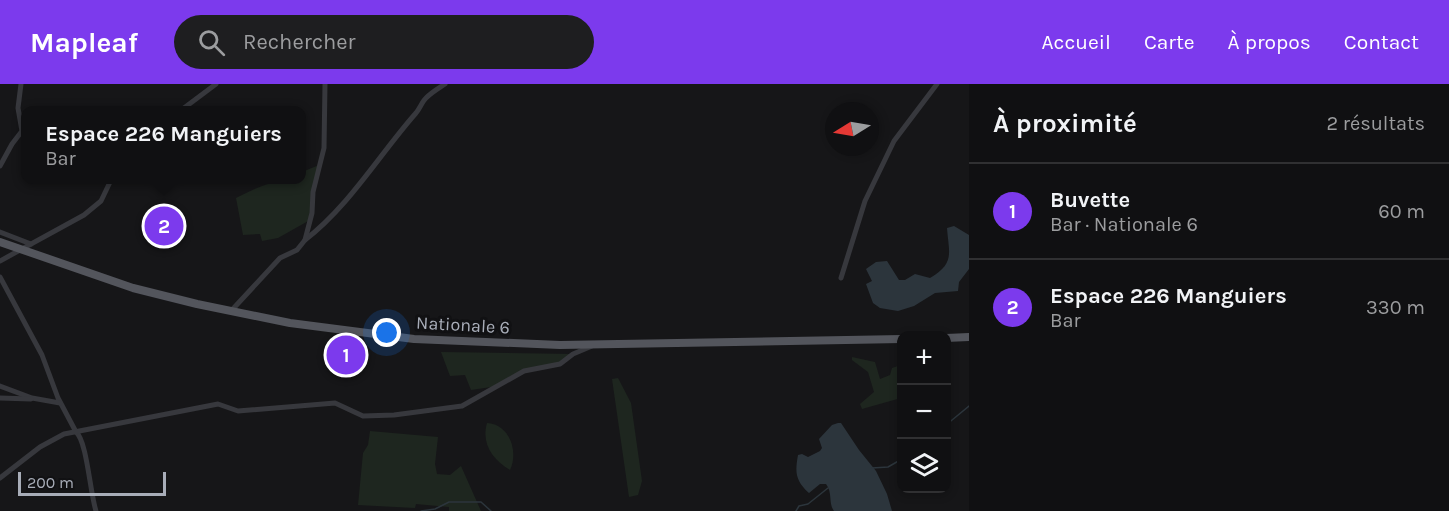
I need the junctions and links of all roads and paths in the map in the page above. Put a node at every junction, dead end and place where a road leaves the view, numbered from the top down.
1 (21, 84) edge
2 (216, 84) edge
3 (326, 84) edge
4 (445, 84) edge
5 (937, 84) edge
6 (187, 106) edge
7 (21, 125) edge
8 (21, 132) edge
9 (0, 166) edge
10 (109, 184) edge
11 (0, 232) edge
12 (305, 240) junction
13 (0, 242) edge
14 (31, 244) junction
15 (20, 249) junction
16 (0, 261) edge
17 (0, 277) edge
18 (841, 278) dead end
19 (231, 311) junction
20 (969, 337) edge
21 (951, 338) edge
22 (897, 339) edge
23 (599, 344) junction
24 (0, 386) edge
25 (0, 398) edge
26 (32, 398) junction
27 (60, 403) junction
28 (75, 432) junction
29 (0, 478) edge
30 (96, 511) edge

1 - 7 street
2 - 6 street
3 - 12 street
4 - 12 street
5 - 18 street
8 - 9 street
10 - 14 street
11 - 14 street
12 - 19 street
13 - 15 main road, Nationale 6
14 - 15 street
15 - 16 street
15 - 19 main road, Nationale 6
17 - 27 street
19 - 23 main road, Nationale 6
20 - 21 main road
22 - 23 main road, Nationale 6
23 - 28 street
24 - 26 street
25 - 26 street
26 - 27 street
27 - 28 street
28 - 29 street
28 - 30 street

